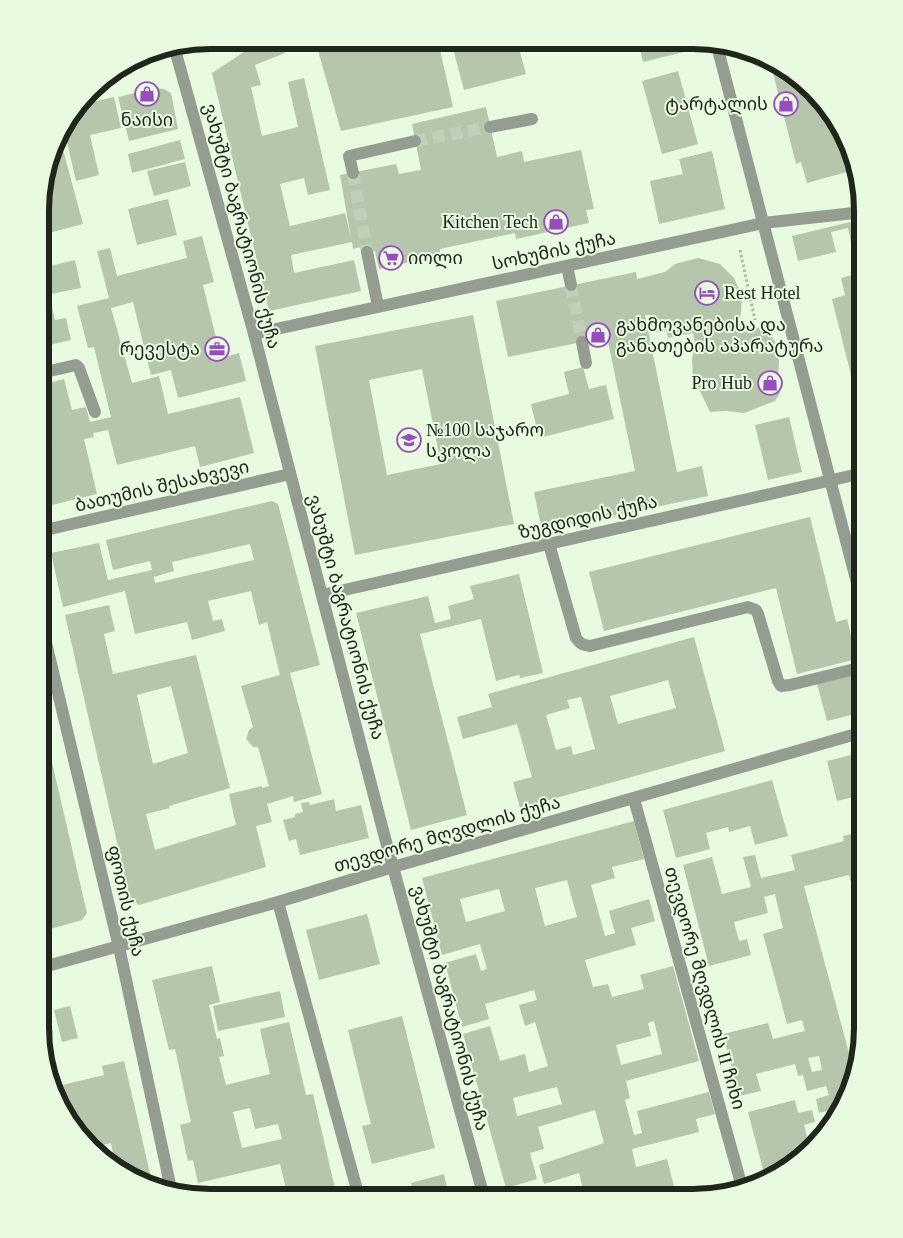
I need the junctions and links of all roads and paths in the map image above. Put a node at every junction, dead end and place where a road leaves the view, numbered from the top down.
1 (722, 51) edge
2 (176, 52) edge
3 (532, 119) dead end
4 (490, 127) tunnel mouth
5 (415, 141) tunnel mouth
6 (353, 173) tunnel mouth
7 (854, 213) edge
8 (763, 223) junction
9 (740, 250) dead end
10 (368, 252) tunnel mouth
11 (568, 266) junction
12 (571, 285) tunnel mouth
13 (378, 306) junction
14 (755, 320) dead end
15 (254, 334) junction
16 (582, 342) tunnel mouth
17 (586, 363) dead end
18 (49, 371) edge
19 (95, 412) dead end
20 (290, 474) junction
21 (854, 474) edge
22 (830, 481) junction
23 (49, 529) edge
24 (549, 544) junction
25 (854, 572) edge
26 (322, 595) junction
27 (49, 655) edge
28 (854, 669) edge
29 (854, 735) edge
30 (634, 798) junction
31 (393, 867) junction
32 (278, 902) junction
33 (119, 947) junction
34 (49, 966) edge
35 (741, 1182) edge
36 (170, 1184) edge
37 (356, 1189) edge
38 (482, 1189) edge

1 - 8 street
2 - 15 street, ვახუშტი ბაგრატიონის ქუჩა
3 - 4 street
5 - 6 street
7 - 8 street, სოხუმის ქუჩა
8 - 11 street, სოხუმის ქუჩა
8 - 22 street
9 - 14 path
10 - 13 street
11 - 12 street
11 - 13 street, სოხუმის ქუჩა
13 - 15 street, სოხუმის ქუჩა
15 - 20 street, ვახუშტი ბაგრატიონის ქუჩა
16 - 17 street
18 - 19 street
20 - 23 street, ბათუმის შესახვევი
20 - 26 street, ვახუშტი ბაგრატიონის ქუჩა
21 - 22 street, ზუგდიდის ქუჩა
22 - 24 street, ზუგდიდის ქუჩა
22 - 25 street
24 - 26 street, ზუგდიდის ქუჩა
24 - 28 street
26 - 31 street, ვახუშტი ბაგრატიონის ქუჩა
27 - 33 street, ფოთის ქუჩა
29 - 30 street, თევდორე მღვდლის ქუჩა
30 - 31 street, თევდორე მღვდლის ქუჩა
30 - 35 street, თევდორე მღვდლის II ჩიხი
31 - 32 street, თევდორე მღვდლის ქუჩა
31 - 38 street, ვახუშტი ბაგრატიონის ქუჩა
32 - 33 street, თევდორე მღვდლის ქუჩა
32 - 37 street
33 - 34 street, თევდორე მღვდლის ქუჩა
33 - 36 street, ფოთის ქუჩა

